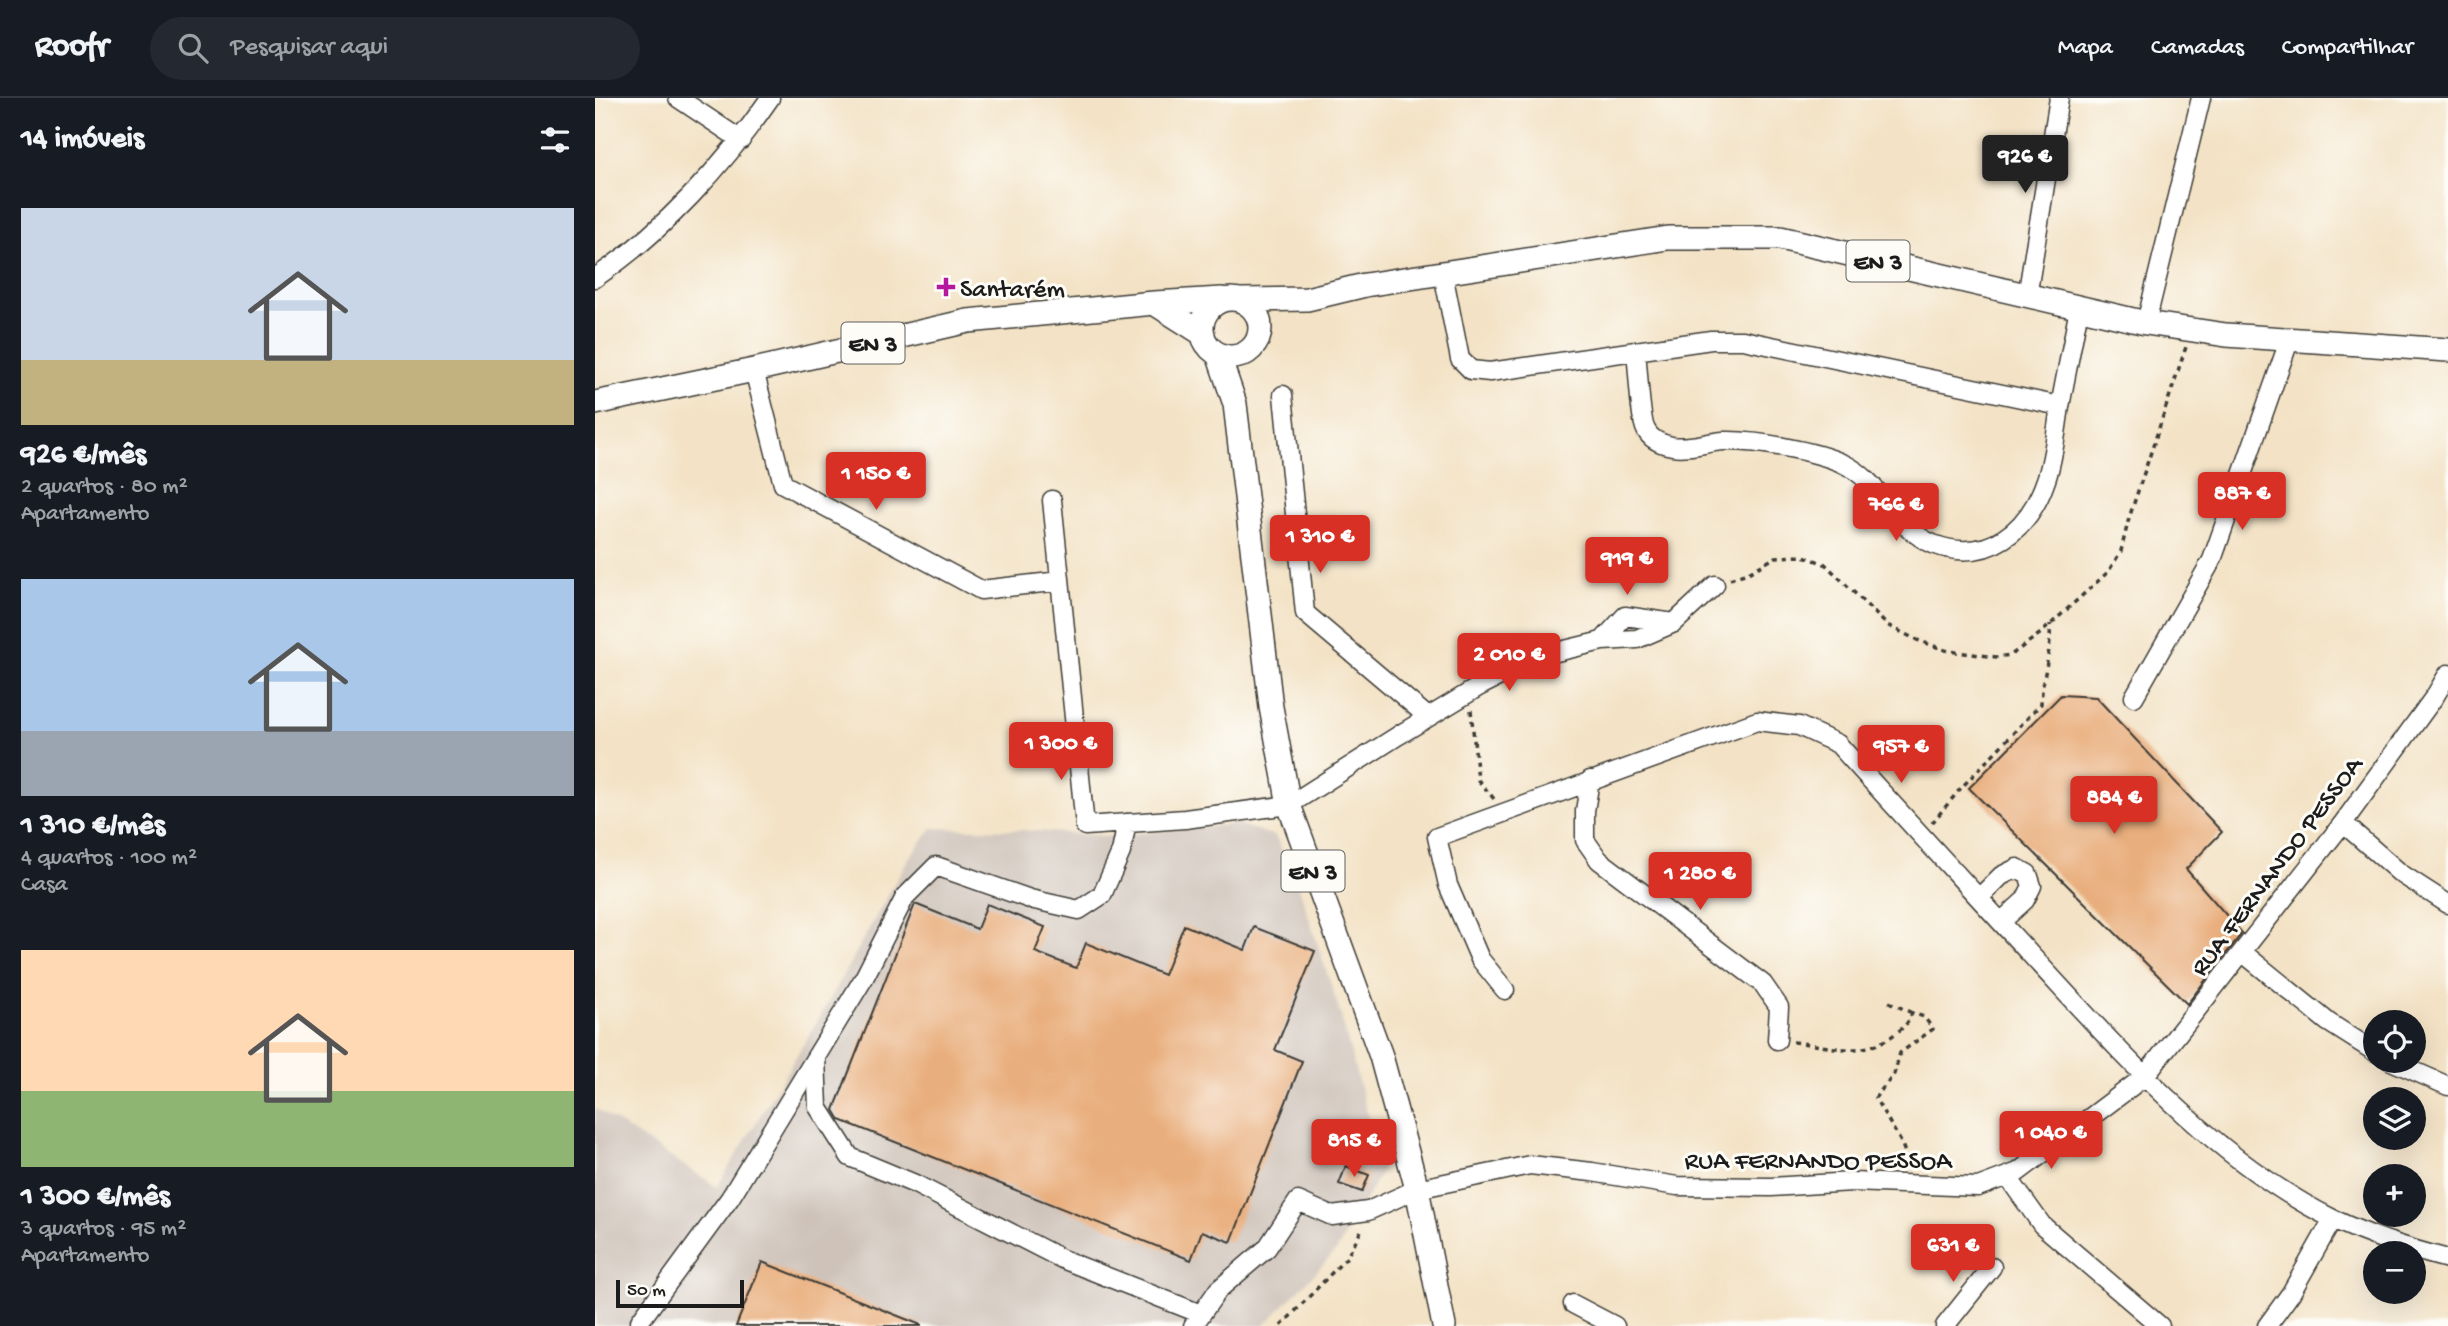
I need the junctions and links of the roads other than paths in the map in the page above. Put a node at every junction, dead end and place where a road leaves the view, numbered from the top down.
1 (678, 98) edge
2 (770, 98) edge
3 (2059, 98) edge
4 (2201, 98) edge
5 (741, 140) junction
6 (1443, 273) junction
7 (595, 278) edge
8 (2027, 297) junction
9 (1307, 299) junction
10 (1232, 300) junction
11 (1154, 303) junction
12 (2080, 308) junction
13 (2146, 323) junction
14 (1203, 334) junction
15 (1256, 340) junction
16 (2289, 341) junction
17 (2448, 350) edge
18 (1636, 351) junction
19 (1218, 354) junction
20 (754, 370) junction
21 (1283, 395) dead end
22 (595, 403) edge
23 (1235, 404) junction
24 (2060, 406) junction
25 (1052, 500) dead end
26 (1060, 581) junction
27 (1715, 585) road end
28 (2448, 674) edge
29 (2134, 697) dead end
30 (2441, 701) edge
31 (1428, 717) junction
32 (1590, 780) junction
33 (1289, 805) junction
34 (1127, 823) junction
35 (2343, 823) junction
36 (1979, 898) junction
37 (2448, 904) edge
38 (2001, 922) junction
39 (2242, 952) junction
40 (1505, 990) dead end
41 (1777, 1040) road end
42 (2363, 1044) edge
43 (815, 1056) junction
44 (2418, 1073) edge
45 (2144, 1077) junction
46 (2448, 1086) edge
47 (2007, 1176) junction
48 (1417, 1189) junction
49 (2333, 1219) junction
50 (2448, 1259) edge
51 (1992, 1267) dead end
52 (1573, 1304) dead end
53 (1197, 1320) edge
54 (640, 1326) edge
55 (1444, 1326) edge
56 (1615, 1326) edge
57 (1944, 1326) edge
58 (2160, 1326) edge
59 (2267, 1326) edge

1 - 5 street
2 - 5 street
3 - 8 street
4 - 13 street
5 - 7 street
6 - 8 main road, EN 3
6 - 9 main road, EN 3
6 - 18 street
8 - 12 main road, EN 3
9 - 10 main road, EN 3
9 - 15 main road, EN 3
10 - 11 main road, EN 3
10 - 14 main road
10 - 15 main road
11 - 14 main road, EN 3
11 - 20 main road, EN 3
12 - 13 main road, EN 3
12 - 24 street
13 - 16 main road, EN 3
14 - 19 main road, EN 3
15 - 19 main road, EN 3
15 - 23 main road, EN 3
16 - 17 main road, EN 3
16 - 29 street
18 - 24 street
18 - 24 street
19 - 23 main road, EN 3
20 - 22 main road, EN 3
20 - 26 street
21 - 31 street
23 - 33 main road, EN 3
25 - 26 street
26 - 34 street
27 - 31 street
28 - 30 street, RUA FERNANDO PESSOA
30 - 35 street, RUA FERNANDO PESSOA
31 - 33 street
32 - 36 street
32 - 40 street
32 - 41 street
33 - 34 street
33 - 48 main road, EN 3
34 - 43 street
35 - 37 street
35 - 39 street, RUA FERNANDO PESSOA
36 - 38 street
36 - 38 street
38 - 45 street
39 - 42 street
39 - 45 street, RUA FERNANDO PESSOA
43 - 53 street
43 - 54 street
44 - 46 street
45 - 47 street, RUA FERNANDO PESSOA
45 - 49 street
47 - 48 street, RUA FERNANDO PESSOA
47 - 58 street
48 - 53 street, RUA FERNANDO PESSOA
48 - 55 main road, EN 3
49 - 50 street
49 - 59 street
51 - 57 street
52 - 56 street

